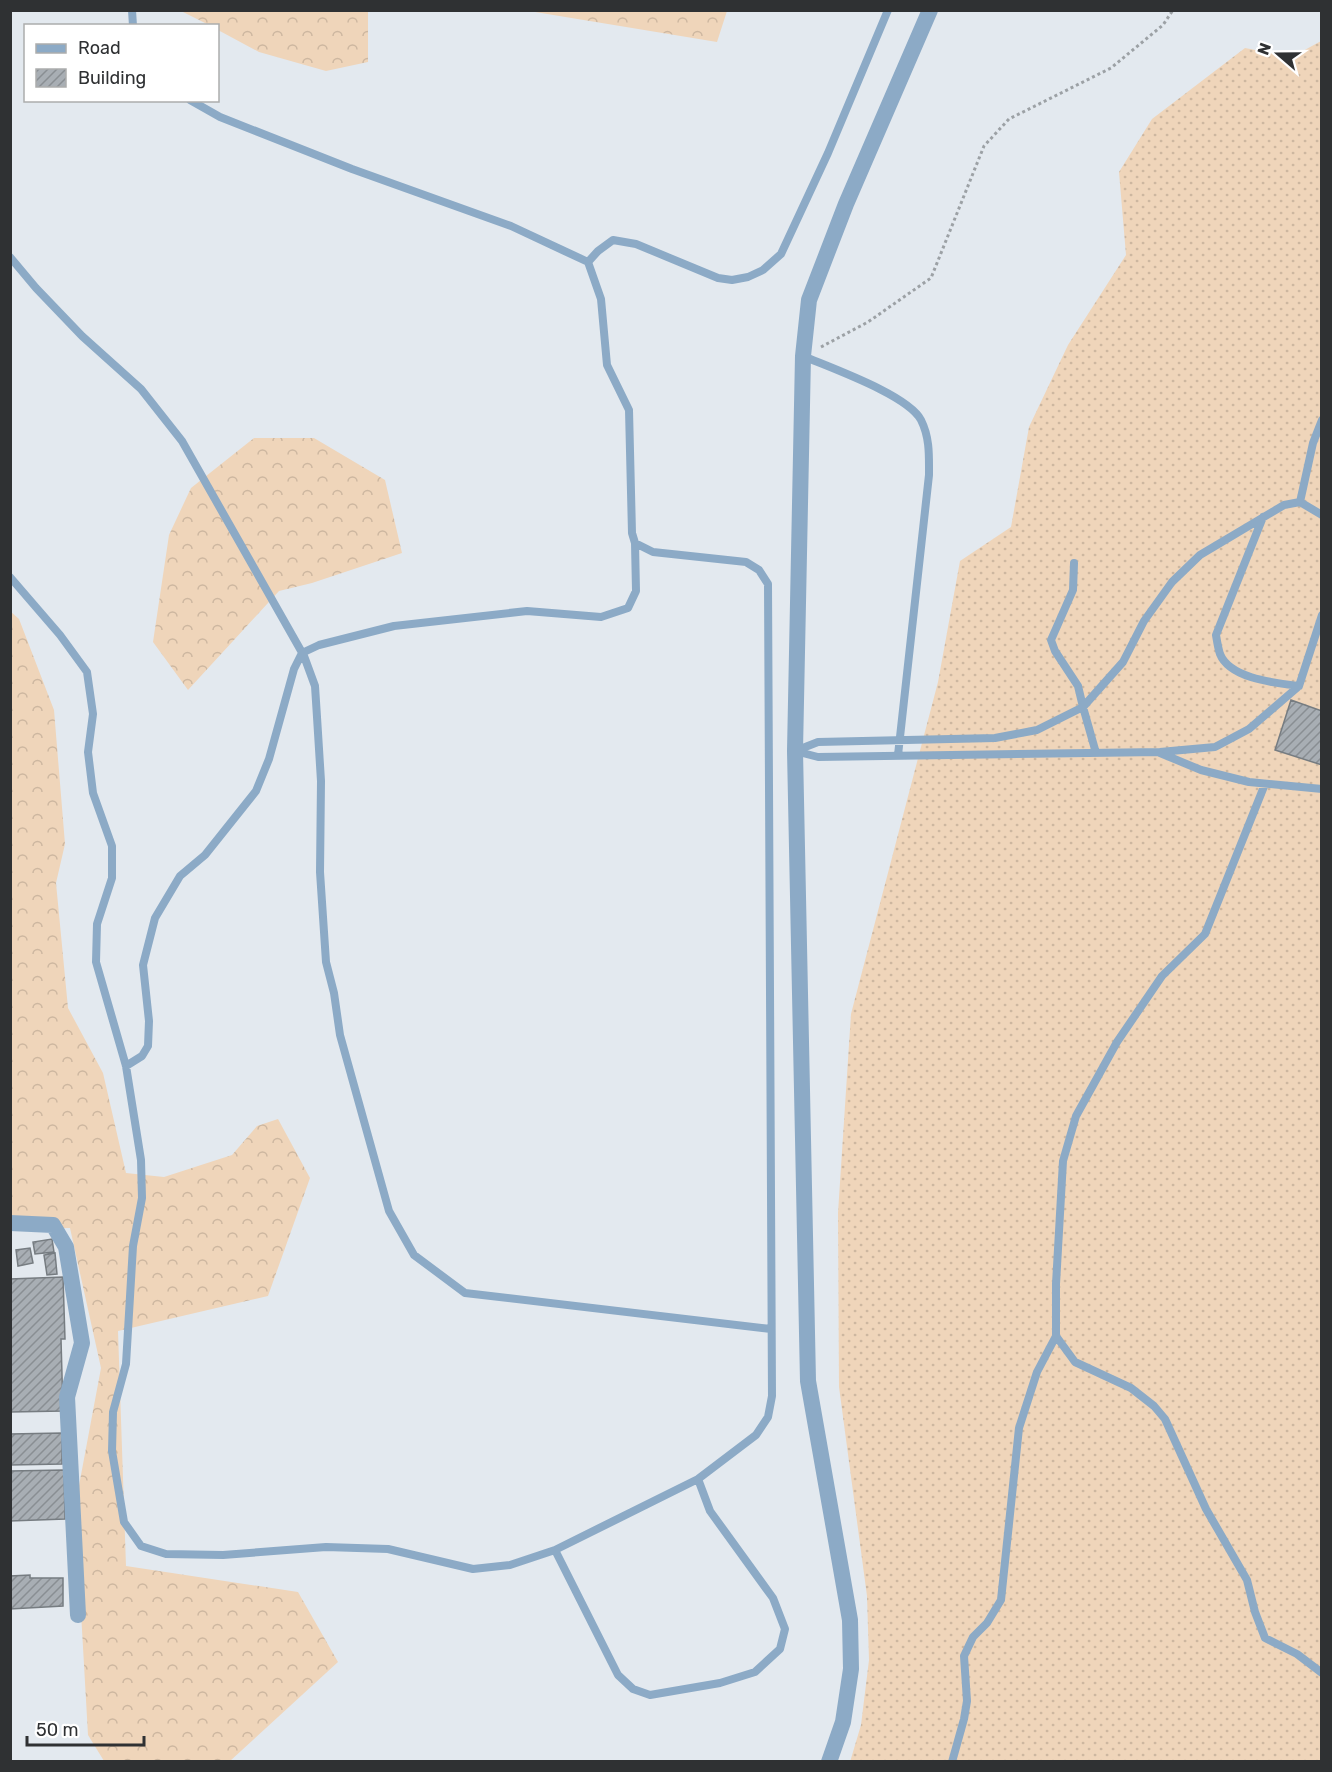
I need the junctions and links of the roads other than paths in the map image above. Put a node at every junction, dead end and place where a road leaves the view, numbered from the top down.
1 (888, 10) edge
2 (930, 10) edge
3 (194, 102) edge
4 (10, 257) edge
5 (588, 262) junction
6 (803, 356) junction
7 (1322, 420) edge
8 (1317, 444) edge
9 (1300, 502) junction
10 (1322, 515) edge
11 (1263, 517) junction
12 (635, 543) junction
13 (1074, 563) dead end
14 (10, 577) edge
15 (1322, 615) edge
16 (302, 653) junction
17 (1299, 686) junction
18 (1083, 706) junction
19 (900, 739) junction
20 (795, 751) junction
21 (1096, 753) junction
22 (1160, 753) junction
23 (898, 755) junction
24 (1264, 784) junction
25 (1322, 789) edge
26 (126, 1066) junction
27 (10, 1223) edge
28 (771, 1329) junction
29 (1056, 1336) junction
30 (698, 1479) junction
31 (555, 1550) junction
32 (78, 1615) dead end
33 (1322, 1673) edge
34 (830, 1761) edge
35 (952, 1761) edge

1 - 5 lane
2 - 6 street
3 - 5 lane
4 - 16 lane
5 - 12 lane
6 - 19 lane
6 - 20 street
7 - 8 lane
8 - 9 lane
9 - 10 lane
9 - 11 lane
11 - 17 lane
11 - 18 lane
12 - 16 lane
12 - 28 lane
13 - 18 lane
14 - 26 lane
15 - 17 lane
16 - 26 lane
16 - 28 lane
17 - 22 lane
18 - 19 lane
18 - 21 lane
19 - 20 lane
19 - 23 lane
20 - 23 lane
20 - 34 street
21 - 22 lane
21 - 23 lane
22 - 24 lane
24 - 25 lane
24 - 29 lane
26 - 31 lane
27 - 32 street
28 - 30 lane
29 - 33 lane
29 - 35 lane
30 - 31 lane
30 - 31 lane

